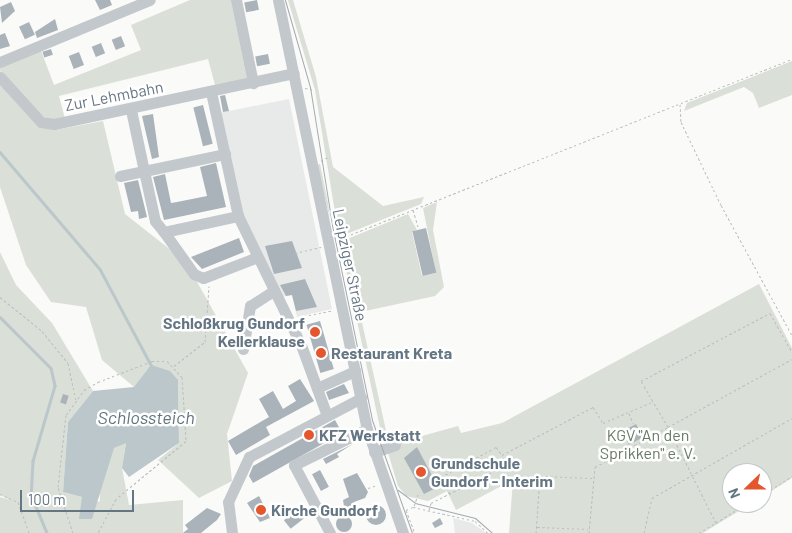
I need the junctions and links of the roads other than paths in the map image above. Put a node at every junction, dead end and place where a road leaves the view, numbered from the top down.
1 (150, 0) edge
2 (236, 0) edge
3 (278, 0) edge
4 (0, 62) edge
5 (294, 74) junction
6 (0, 77) edge
7 (253, 83) junction
8 (211, 92) junction
9 (131, 110) junction
10 (225, 154) junction
11 (144, 170) junction
12 (120, 176) dead end
13 (238, 216) junction
14 (164, 232) junction
15 (255, 258) junction
16 (273, 290) junction
17 (243, 349) dead end
18 (355, 371) junction
19 (317, 388) junction
20 (362, 398) junction
21 (326, 413) junction
22 (367, 429) junction
23 (395, 445) dead end
24 (374, 452) junction
25 (232, 533) edge
26 (330, 533) edge
27 (403, 533) edge

1 - 4 street
2 - 7 street
3 - 5 street, Leipziger Straße
5 - 7 street, Zur Lehmbahn
5 - 18 street, Leipziger Straße
6 - 9 street, Zur Lehmbahn
7 - 8 street, Zur Lehmbahn
8 - 9 street, Zur Lehmbahn
8 - 10 street
9 - 11 street
10 - 11 street
10 - 13 street
11 - 12 street
11 - 14 street
13 - 14 street
13 - 15 street
14 - 15 street
15 - 16 street
16 - 17 street
16 - 19 street
18 - 19 street
18 - 20 street, Leipziger Straße
19 - 21 street
20 - 21 street
20 - 22 street, Leipziger Straße
21 - 25 street
22 - 24 street, Leipziger Straße
22 - 26 street
23 - 24 street
24 - 27 street, Leipziger Straße

